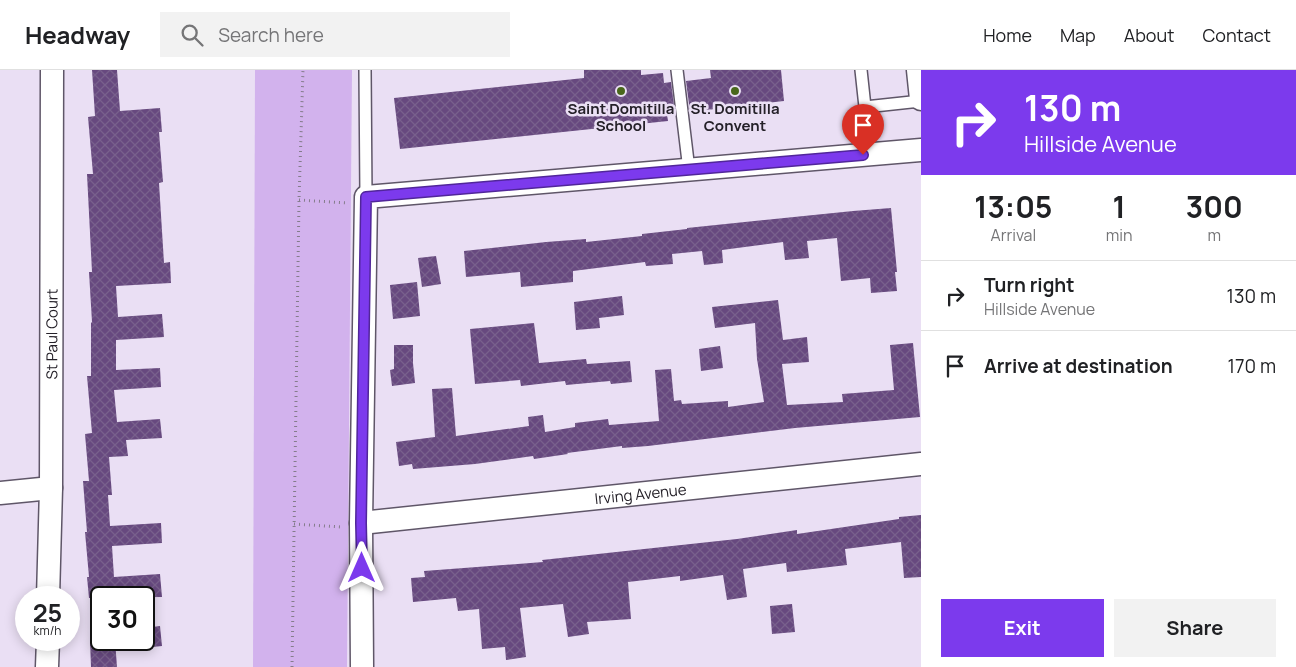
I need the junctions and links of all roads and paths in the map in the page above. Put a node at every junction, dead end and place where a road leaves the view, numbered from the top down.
1 (52, 70) edge
2 (303, 70) edge
3 (364, 70) edge
4 (677, 70) edge
5 (861, 70) edge
6 (918, 70) edge
7 (921, 100) edge
8 (921, 150) edge
9 (689, 170) junction
10 (299, 200) junction
11 (367, 201) junction
12 (921, 464) edge
13 (50, 488) junction
14 (0, 493) edge
15 (294, 524) junction
16 (362, 526) junction
17 (48, 586) edge
18 (48, 651) edge
19 (47, 667) edge
20 (292, 667) edge
21 (362, 667) edge

1 - 13 street, St Paul Court
2 - 10 path
3 - 11 lane
4 - 9 lane
5 - 7 lane
6 - 7 street
8 - 9 street
9 - 11 street
10 - 11 path
10 - 15 path
11 - 16 street
12 - 16 street, Irving Avenue
13 - 14 street
13 - 17 street, St Paul Court
15 - 16 path
15 - 20 path
16 - 21 street
18 - 19 street

